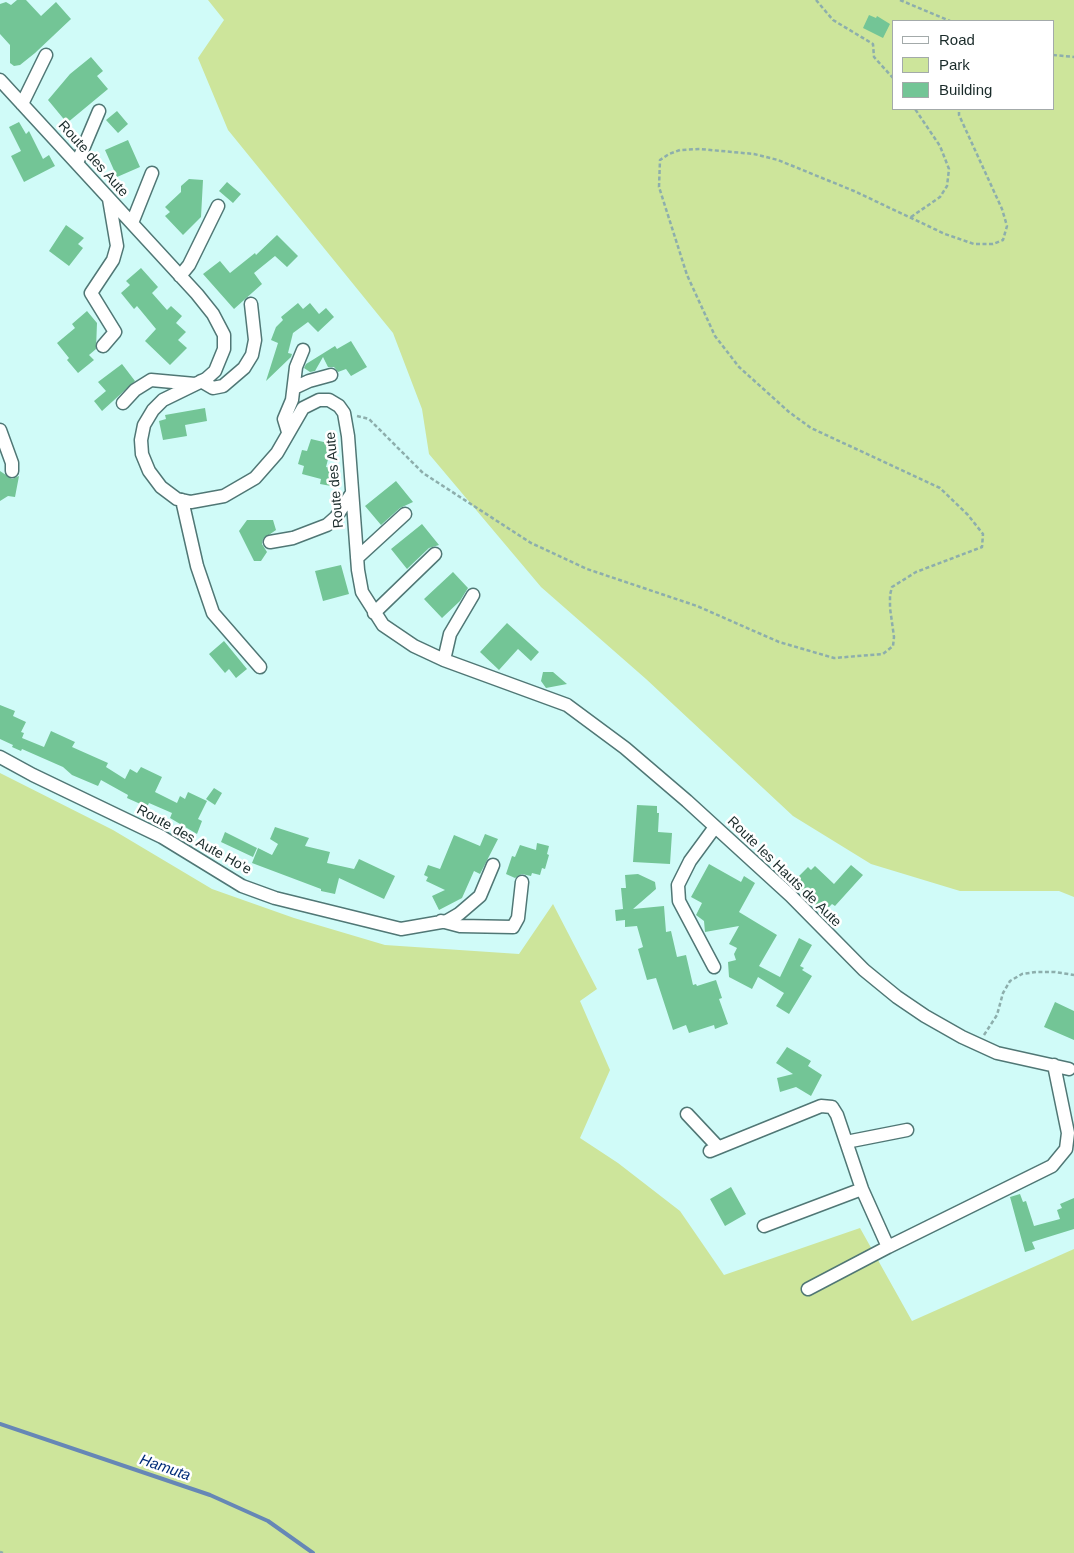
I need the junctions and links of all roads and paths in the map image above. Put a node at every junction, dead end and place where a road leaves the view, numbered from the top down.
1 (816, 0) edge
2 (900, 0) edge
3 (948, 20) edge
4 (46, 55) dead end
5 (1054, 55) edge
6 (1074, 58) edge
7 (892, 77) edge
8 (0, 80) edge
9 (22, 104) junction
10 (916, 110) edge
11 (959, 110) edge
12 (99, 111) dead end
13 (77, 163) junction
14 (152, 173) dead end
15 (109, 199) junction
16 (218, 206) dead end
17 (911, 217) junction
18 (132, 223) junction
19 (180, 276) junction
20 (251, 304) dead end
21 (102, 346) dead end
22 (303, 350) dead end
23 (331, 375) dead end
24 (198, 383) junction
25 (294, 388) junction
26 (123, 403) dead end
27 (344, 413) junction
28 (0, 430) edge
29 (288, 432) junction
30 (12, 472) dead end
31 (352, 493) junction
32 (182, 500) junction
33 (405, 514) dead end
34 (270, 542) dead end
35 (435, 554) dead end
36 (357, 558) junction
37 (473, 596) dead end
38 (374, 613) junction
39 (444, 660) junction
40 (260, 667) dead end
41 (488, 678) joint
42 (0, 757) edge
43 (715, 827) junction
44 (493, 866) dead end
45 (522, 882) dead end
46 (440, 921) junction
47 (714, 967) dead end
48 (1074, 975) edge
49 (978, 1044) junction
50 (1054, 1065) junction
51 (1069, 1069) dead end
52 (687, 1114) dead end
53 (906, 1130) dead end
54 (846, 1142) junction
55 (1070, 1149) edge
56 (862, 1189) junction
57 (764, 1226) dead end
58 (888, 1247) junction
59 (808, 1289) dead end

1 - 7 path
2 - 3 path
4 - 9 street
5 - 6 path
8 - 9 street, Route des Aute
9 - 13 street, Route des Aute
10 - 17 path
11 - 17 path
12 - 13 street
13 - 15 street, Route des Aute
14 - 18 street
15 - 18 street, Route des Aute
15 - 21 street
16 - 19 street
17 - 27 path
18 - 19 street, Route des Aute
19 - 24 street, Route des Aute
20 - 24 street
22 - 25 street
23 - 25 street
24 - 26 street
24 - 32 street, Route des Aute
25 - 29 street
27 - 29 street, Route des Aute
27 - 31 street, Route des Aute
28 - 30 street
29 - 32 street, Route des Aute
31 - 34 street
31 - 36 street, Route des Aute
32 - 40 street
33 - 36 street
35 - 38 street
36 - 38 street, Route des Aute
37 - 39 street
38 - 39 street, Route des Aute
39 - 41 street, Route des Aute
41 - 43 street, Route les Hauts de Aute
42 - 46 street, Route des Aute Ho'e
43 - 47 street
43 - 49 street, Route les Hauts de Aute
44 - 46 street, Route des Aute Ho'e
45 - 46 street
48 - 49 path
49 - 50 street, Route les Hauts de Aute
50 - 51 street, Route les Hauts de Aute
50 - 55 street
52 - 54 street
53 - 54 street
54 - 56 street
55 - 58 street
56 - 57 street
56 - 58 street
58 - 59 street

